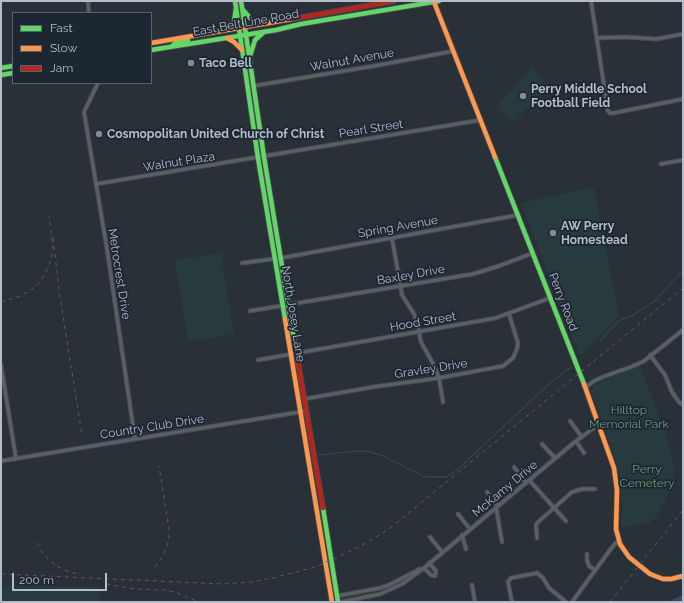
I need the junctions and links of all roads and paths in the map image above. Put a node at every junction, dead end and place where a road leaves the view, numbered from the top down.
1 (88, 1) edge
2 (235, 1) edge
3 (241, 1) edge
4 (394, 1) edge
5 (436, 1) edge
6 (591, 1) edge
7 (236, 8) junction
8 (243, 10) junction
9 (89, 12) edge
10 (274, 21) junction
11 (246, 27) junction
12 (239, 28) junction
13 (221, 31) junction
14 (265, 32) junction
15 (208, 33) junction
16 (247, 34) junction
17 (683, 34) edge
18 (240, 36) junction
19 (226, 38) junction
20 (597, 38) junction
21 (170, 39) junction
22 (152, 42) edge
23 (172, 46) junction
24 (152, 47) edge
25 (152, 50) edge
26 (242, 50) junction
27 (454, 51) junction
28 (250, 56) junction
29 (12, 66) edge
30 (1, 68) edge
31 (12, 73) edge
32 (1, 75) edge
33 (98, 84) edge
34 (253, 86) junction
35 (683, 99) edge
36 (481, 120) junction
37 (264, 156) junction
38 (258, 158) junction
39 (683, 160) edge
40 (661, 164) dead end
41 (96, 184) junction
42 (518, 215) junction
43 (392, 238) junction
44 (533, 253) junction
45 (281, 258) junction
46 (274, 259) junction
47 (242, 263) dead end
48 (400, 286) junction
49 (550, 298) junction
50 (288, 305) junction
51 (282, 306) junction
52 (250, 311) dead end
53 (509, 314) junction
54 (683, 330) edge
55 (420, 332) junction
56 (296, 353) junction
57 (290, 354) junction
58 (650, 355) junction
59 (258, 360) dead end
60 (1, 365) edge
61 (439, 378) junction
62 (585, 388) junction
63 (304, 399) junction
64 (443, 402) dead end
65 (683, 404) edge
66 (306, 411) junction
67 (300, 412) junction
68 (570, 421) dead end
69 (598, 425) junction
70 (582, 437) junction
71 (135, 439) junction
72 (576, 441) junction
73 (542, 444) dead end
74 (584, 453) dead end
75 (555, 458) junction
76 (16, 459) junction
77 (1, 461) edge
78 (514, 468) dead end
79 (529, 480) junction
80 (526, 483) junction
81 (595, 489) dead end
82 (487, 492) dead end
83 (497, 506) junction
84 (554, 508) junction
85 (458, 514) dead end
86 (566, 521) dead end
87 (470, 529) junction
88 (462, 536) junction
89 (430, 537) dead end
90 (537, 538) dead end
91 (618, 540) junction
92 (502, 542) dead end
93 (466, 549) dead end
94 (442, 552) junction
95 (587, 554) dead end
96 (429, 563) junction
97 (424, 568) junction
98 (595, 570) junction
99 (683, 576) edge
100 (472, 585) dead end
101 (337, 596) junction
102 (331, 599) edge
103 (339, 602) edge
104 (474, 602) edge
105 (512, 602) edge
106 (566, 602) edge
107 (572, 602) edge

1 - 9 street
2 - 7 main road, North Josey Lane
3 - 8 main road, North Josey Lane
4 - 10 main road, East Belt Line Road
5 - 14 main road, East Belt Line Road
5 - 27 main road, Perry Road
6 - 20 street
7 - 12 main road, North Josey Lane
7 - 13 main road
8 - 10 main road
8 - 11 main road, North Josey Lane
10 - 11 main road, East Belt Line Road
11 - 12 main road, East Belt Line Road
11 - 16 main road, North Josey Lane
12 - 13 main road, East Belt Line Road
12 - 18 main road, North Josey Lane
13 - 15 main road, East Belt Line Road
14 - 16 main road, East Belt Line Road
14 - 28 main road
15 - 21 main road, East Belt Line Road
15 - 23 main road
16 - 18 main road, East Belt Line Road
16 - 28 main road, North Josey Lane
17 - 20 street
18 - 19 main road, East Belt Line Road
18 - 26 main road, North Josey Lane
19 - 23 main road, East Belt Line Road
19 - 26 main road
20 - 35 street
21 - 22 main road, East Belt Line Road
21 - 24 main road
23 - 25 main road, East Belt Line Road
26 - 38 main road, North Josey Lane
27 - 34 street, Walnut Avenue
27 - 36 main road, Perry Road
28 - 34 main road, North Josey Lane
29 - 30 main road
31 - 32 main road
33 - 41 street, Metrocrest Drive
34 - 37 main road, North Josey Lane
36 - 37 street, Pearl Street
36 - 42 main road, Perry Road
37 - 38 street, Walnut Plaza
37 - 45 main road, North Josey Lane
38 - 41 street, Walnut Plaza
38 - 46 main road, North Josey Lane
39 - 40 street
41 - 71 street, Metrocrest Drive
42 - 43 street, Spring Avenue
42 - 44 main road, Perry Road
43 - 45 street, Spring Avenue
43 - 48 street
44 - 48 street, Baxley Drive
44 - 49 main road, Perry Road
45 - 46 street, Spring Avenue
45 - 50 main road, North Josey Lane
46 - 47 street, Spring Avenue
46 - 51 main road, North Josey Lane
48 - 50 street, Baxley Drive
48 - 55 street
49 - 53 street, Hood Street
49 - 62 main road, Perry Road
50 - 51 street, Baxley Drive
50 - 56 main road, North Josey Lane
51 - 52 street, Baxley Drive
51 - 57 main road, North Josey Lane
53 - 55 street, Hood Street
53 - 61 street, Gravley Drive
54 - 58 street
55 - 56 street, Hood Street
55 - 61 street
56 - 57 street, Hood Street
56 - 63 main road, North Josey Lane
57 - 59 street, Hood Street
57 - 67 main road, North Josey Lane
58 - 62 street
58 - 65 street
60 - 76 street
61 - 63 street, Gravley Drive
61 - 64 street
62 - 69 main road, Perry Road
63 - 66 main road, North Josey Lane
66 - 67 street, Country Club Drive
66 - 101 main road, North Josey Lane
67 - 71 street, Country Club Drive
67 - 102 main road, North Josey Lane
68 - 70 street
69 - 70 street, McKamy Drive
69 - 91 main road, Perry Road
70 - 72 street, McKamy Drive
71 - 76 street, Country Club Drive
72 - 74 street
72 - 75 street, McKamy Drive
73 - 75 street
75 - 79 street, McKamy Drive
76 - 77 street, Country Club Drive
78 - 80 street
79 - 80 street, McKamy Drive
79 - 84 street
80 - 83 street, McKamy Drive
81 - 84 street
82 - 83 street
83 - 87 street, McKamy Drive
83 - 92 street
84 - 86 street
84 - 90 street
85 - 87 street
87 - 88 street, McKamy Drive
88 - 93 street
88 - 94 street, McKamy Drive
89 - 94 street
91 - 98 street
91 - 99 main road, Perry Road
94 - 96 street, McKamy Drive
95 - 98 street
96 - 97 street, McKamy Drive
96 - 97 street
97 - 101 street, McKamy Drive
97 - 103 street, McKamy Drive
98 - 107 street
100 - 104 street
101 - 102 street, McKamy Drive
101 - 103 main road, North Josey Lane
105 - 106 street

